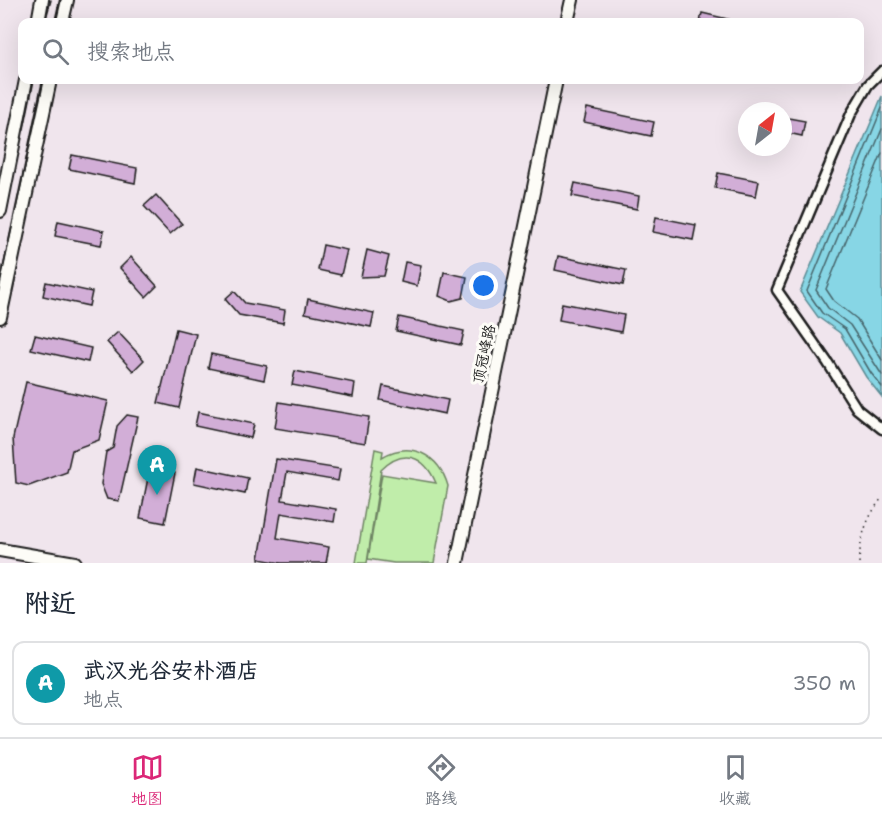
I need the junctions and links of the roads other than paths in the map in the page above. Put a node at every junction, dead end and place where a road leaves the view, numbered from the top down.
1 (42, 0) edge
2 (67, 0) edge
3 (572, 0) edge
4 (39, 18) edge
5 (63, 18) edge
6 (568, 18) edge
7 (882, 71) edge
8 (25, 84) edge
9 (49, 84) edge
10 (555, 84) edge
11 (0, 211) edge
12 (0, 317) edge
13 (882, 429) edge
14 (0, 550) edge
15 (75, 563) edge
16 (457, 563) edge

1 - 4 street
2 - 5 street
3 - 6 street
7 - 13 street
8 - 11 street
9 - 12 street
10 - 16 street, 顶冠峰路
14 - 15 street

